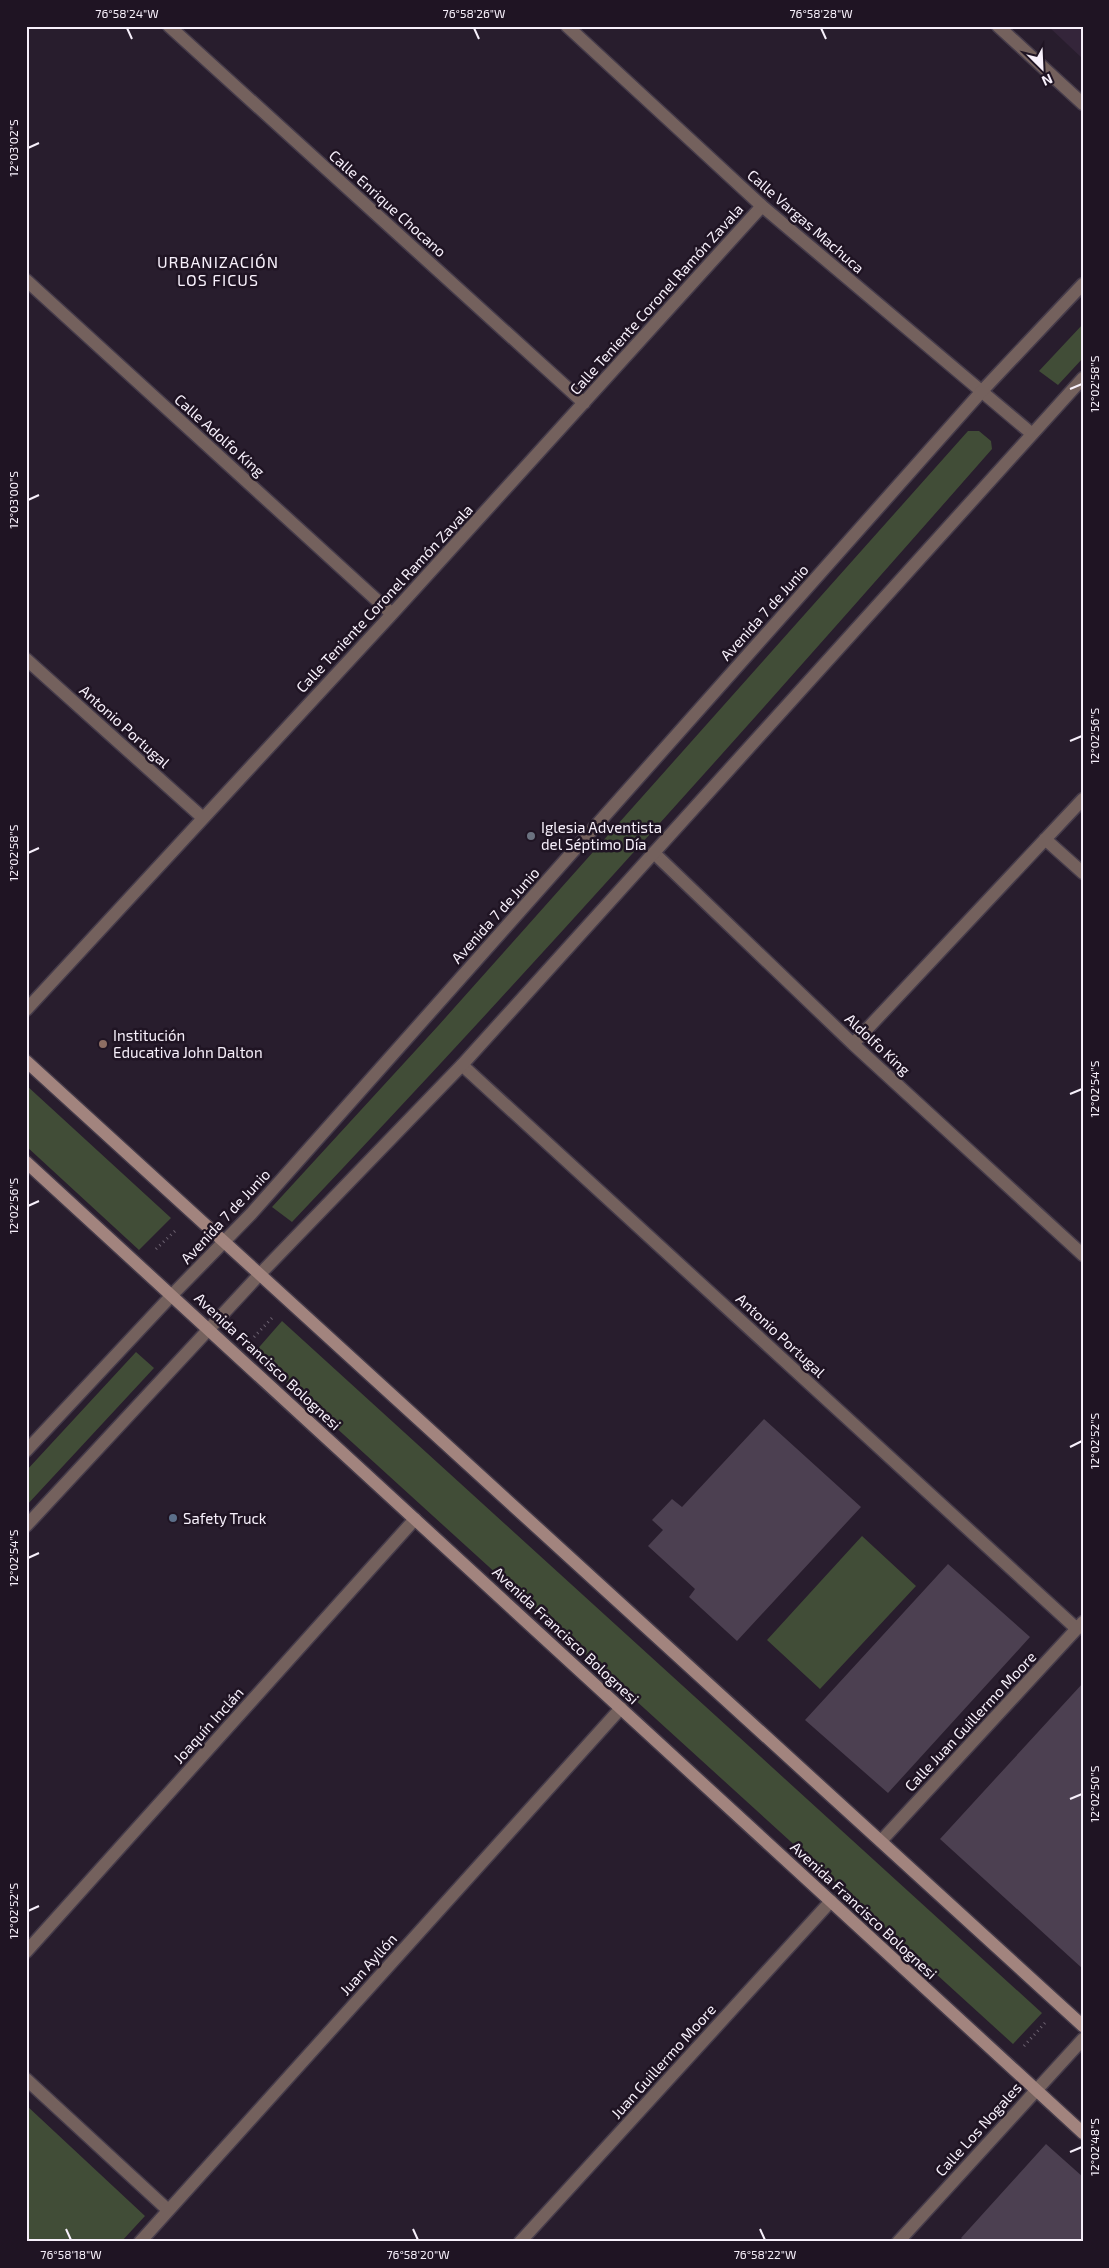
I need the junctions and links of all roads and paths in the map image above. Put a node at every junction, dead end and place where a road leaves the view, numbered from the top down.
1 (169, 26) edge
2 (567, 26) edge
3 (998, 26) edge
4 (1083, 104) edge
5 (762, 206) junction
6 (26, 280) edge
7 (1083, 284) edge
8 (1083, 378) edge
9 (982, 391) junction
10 (584, 403) junction
11 (1031, 433) junction
12 (392, 614) junction
13 (26, 658) edge
14 (1083, 799) edge
15 (203, 818) junction
16 (1045, 839) junction
17 (654, 853) junction
18 (1083, 873) edge
19 (26, 1010) edge
20 (853, 1044) junction
21 (26, 1061) edge
22 (462, 1064) junction
23 (26, 1162) edge
24 (180, 1225) dead end
25 (225, 1242) junction
26 (150, 1255) dead end
27 (1083, 1256) edge
28 (260, 1274) junction
29 (172, 1295) junction
30 (272, 1317) dead end
31 (210, 1330) junction
32 (252, 1339) dead end
33 (26, 1451) edge
34 (415, 1519) junction
35 (26, 1526) edge
36 (1080, 1626) edge
37 (621, 1708) junction
38 (881, 1841) junction
39 (831, 1901) junction
40 (26, 1952) edge
41 (1049, 2019) dead end
42 (1083, 2026) edge
43 (1083, 2039) edge
44 (1018, 2054) dead end
45 (26, 2078) edge
46 (1036, 2090) junction
47 (1083, 2133) edge
48 (168, 2210) junction
49 (140, 2242) edge
50 (520, 2242) edge
51 (898, 2242) edge

1 - 10 street, Calle Enrique Chocano
2 - 5 street, Calle Vargas Machuca
3 - 4 street
5 - 9 street, Calle Vargas Machuca
5 - 10 street, Calle Teniente Coronel Ramón Zavala
6 - 12 street, Calle Adolfo King
7 - 9 street, Avenida 7 de Junio
8 - 11 street
9 - 11 street, Calle Vargas Machuca
9 - 25 street, Avenida 7 de Junio
10 - 12 street, Calle Teniente Coronel Ramón Zavala
11 - 17 street
12 - 15 street, Calle Teniente Coronel Ramón Zavala
13 - 15 street, Antonio Portugal
14 - 16 street
15 - 19 street, Calle Teniente Coronel Ramón Zavala
16 - 18 street
16 - 20 street
17 - 20 street, Aldolfo King
17 - 22 street
20 - 27 street, Aldolfo King
21 - 25 main road
22 - 28 street
22 - 36 street, Antonio Portugal
23 - 29 main road, Avenida Francisco Bolognesi
24 - 26 path
25 - 28 main road
25 - 29 street, Avenida 7 de Junio
28 - 31 street
28 - 38 main road
29 - 31 main road, Avenida Francisco Bolognesi
29 - 33 street, Avenida 7 de Junio
30 - 32 path
31 - 34 main road, Avenida Francisco Bolognesi
31 - 35 street
34 - 37 main road, Avenida Francisco Bolognesi
34 - 40 street, Joaquín Inclán
36 - 38 street, Calle Juan Guillermo Moore
37 - 39 main road, Avenida Francisco Bolognesi
37 - 48 street, Juan Ayllón
38 - 42 main road
39 - 46 main road, Avenida Francisco Bolognesi
39 - 50 street, Juan Guillermo Moore
41 - 44 path
43 - 46 street, Calle Los Nogales
45 - 48 street
46 - 47 main road, Avenida Francisco Bolognesi
46 - 51 street, Calle Los Nogales
48 - 49 street, Juan Ayllón

